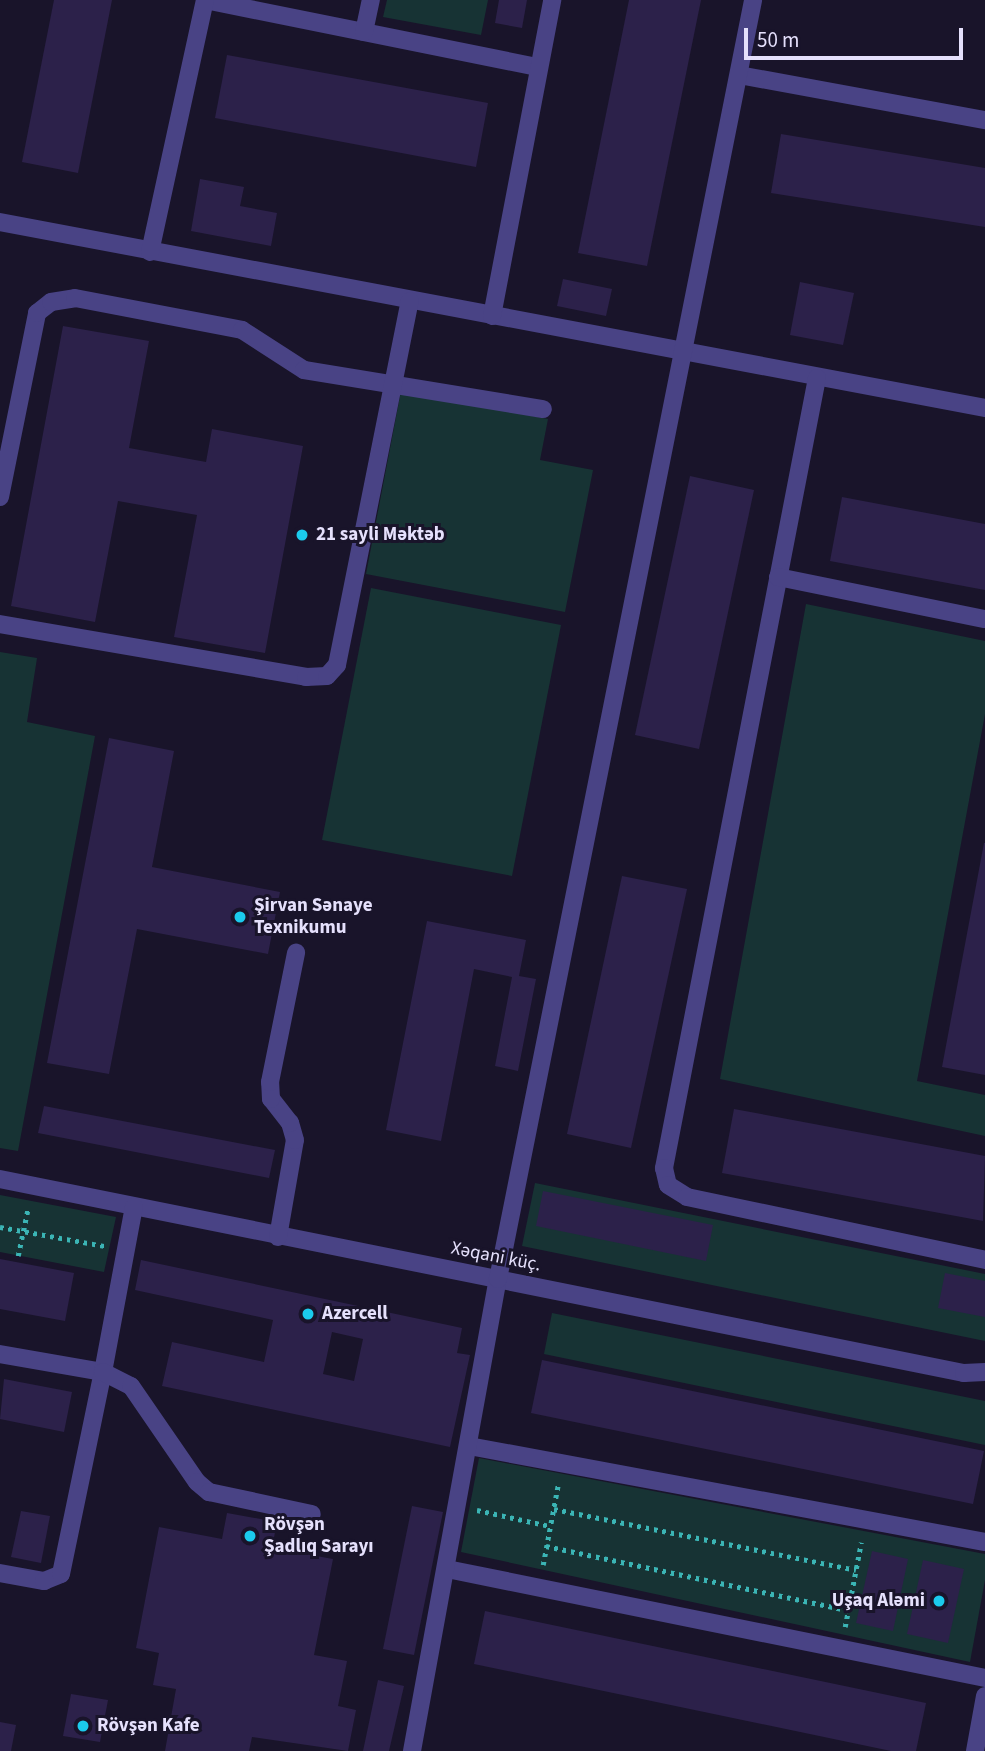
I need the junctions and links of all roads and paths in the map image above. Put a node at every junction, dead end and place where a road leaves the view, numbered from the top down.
1 (205, 0) edge
2 (371, 0) edge
3 (552, 0) edge
4 (753, 0) edge
5 (364, 32) junction
6 (538, 67) junction
7 (739, 75) junction
8 (985, 120) edge
9 (0, 222) edge
10 (150, 251) junction
11 (410, 301) junction
12 (492, 316) junction
13 (682, 354) junction
14 (817, 378) junction
15 (394, 383) junction
16 (985, 408) edge
17 (543, 409) dead end
18 (0, 497) edge
19 (778, 578) junction
20 (985, 619) edge
21 (0, 624) edge
22 (296, 953) dead end
23 (0, 1179) edge
24 (29, 1200) dead end
25 (134, 1207) junction
26 (0, 1227) edge
27 (23, 1231) junction
28 (278, 1237) junction
29 (109, 1246) dead end
30 (18, 1256) dead end
31 (985, 1260) edge
32 (498, 1279) junction
33 (0, 1354) edge
34 (103, 1372) junction
35 (985, 1372) edge
36 (469, 1446) junction
37 (560, 1474) dead end
38 (470, 1508) dead end
39 (554, 1509) junction
40 (312, 1514) dead end
41 (551, 1526) junction
42 (864, 1531) dead end
43 (985, 1542) edge
44 (547, 1546) junction
45 (447, 1569) junction
46 (542, 1570) dead end
47 (856, 1570) junction
48 (0, 1573) edge
49 (848, 1610) junction
50 (843, 1635) dead end
51 (985, 1678) edge
52 (985, 1696) edge
53 (411, 1751) edge
54 (975, 1751) edge

1 - 5 street
1 - 10 street
2 - 5 street
3 - 6 street
4 - 7 street
5 - 6 street
6 - 12 street
7 - 8 street
7 - 13 street
9 - 10 street
10 - 11 street
11 - 12 street
11 - 15 street
12 - 13 street
13 - 14 street
13 - 32 street
14 - 16 street
14 - 19 street
15 - 17 street
15 - 18 street
15 - 21 street
19 - 20 street
19 - 31 street
22 - 28 street
23 - 25 street, Xəqani küç.
24 - 27 path
25 - 28 street, Xəqani küç.
25 - 34 street
26 - 27 path
27 - 29 path
27 - 30 path
28 - 32 street, Xəqani küç.
32 - 35 street, Xəqani küç.
32 - 36 street
33 - 34 street
34 - 40 street
34 - 48 street
36 - 43 street
36 - 45 street
37 - 39 path
38 - 41 path
39 - 41 path
39 - 47 path
41 - 44 path
42 - 47 path
44 - 46 path
44 - 49 path
45 - 51 street
45 - 53 street
47 - 49 path
49 - 50 path
52 - 54 street

